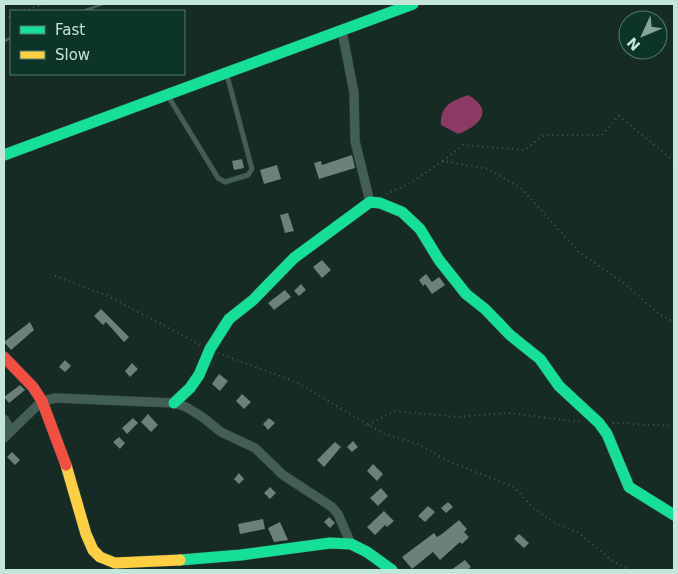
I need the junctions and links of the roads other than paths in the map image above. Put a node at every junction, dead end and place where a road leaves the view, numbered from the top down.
1 (413, 4) edge
2 (342, 31) junction
3 (226, 74) junction
4 (167, 94) junction
5 (4, 155) edge
6 (375, 202) junction
7 (4, 357) edge
8 (42, 401) junction
9 (174, 403) junction
10 (4, 419) edge
11 (11, 431) junction
12 (4, 438) edge
13 (674, 515) edge
14 (351, 544) junction
15 (392, 570) edge

1 - 2 street
2 - 3 street
2 - 6 street
3 - 4 street
3 - 4 lane
4 - 5 street
6 - 9 street
6 - 13 street
7 - 8 street
8 - 9 street
8 - 11 street
8 - 14 street
9 - 14 street
10 - 11 street
11 - 12 street
14 - 15 street

